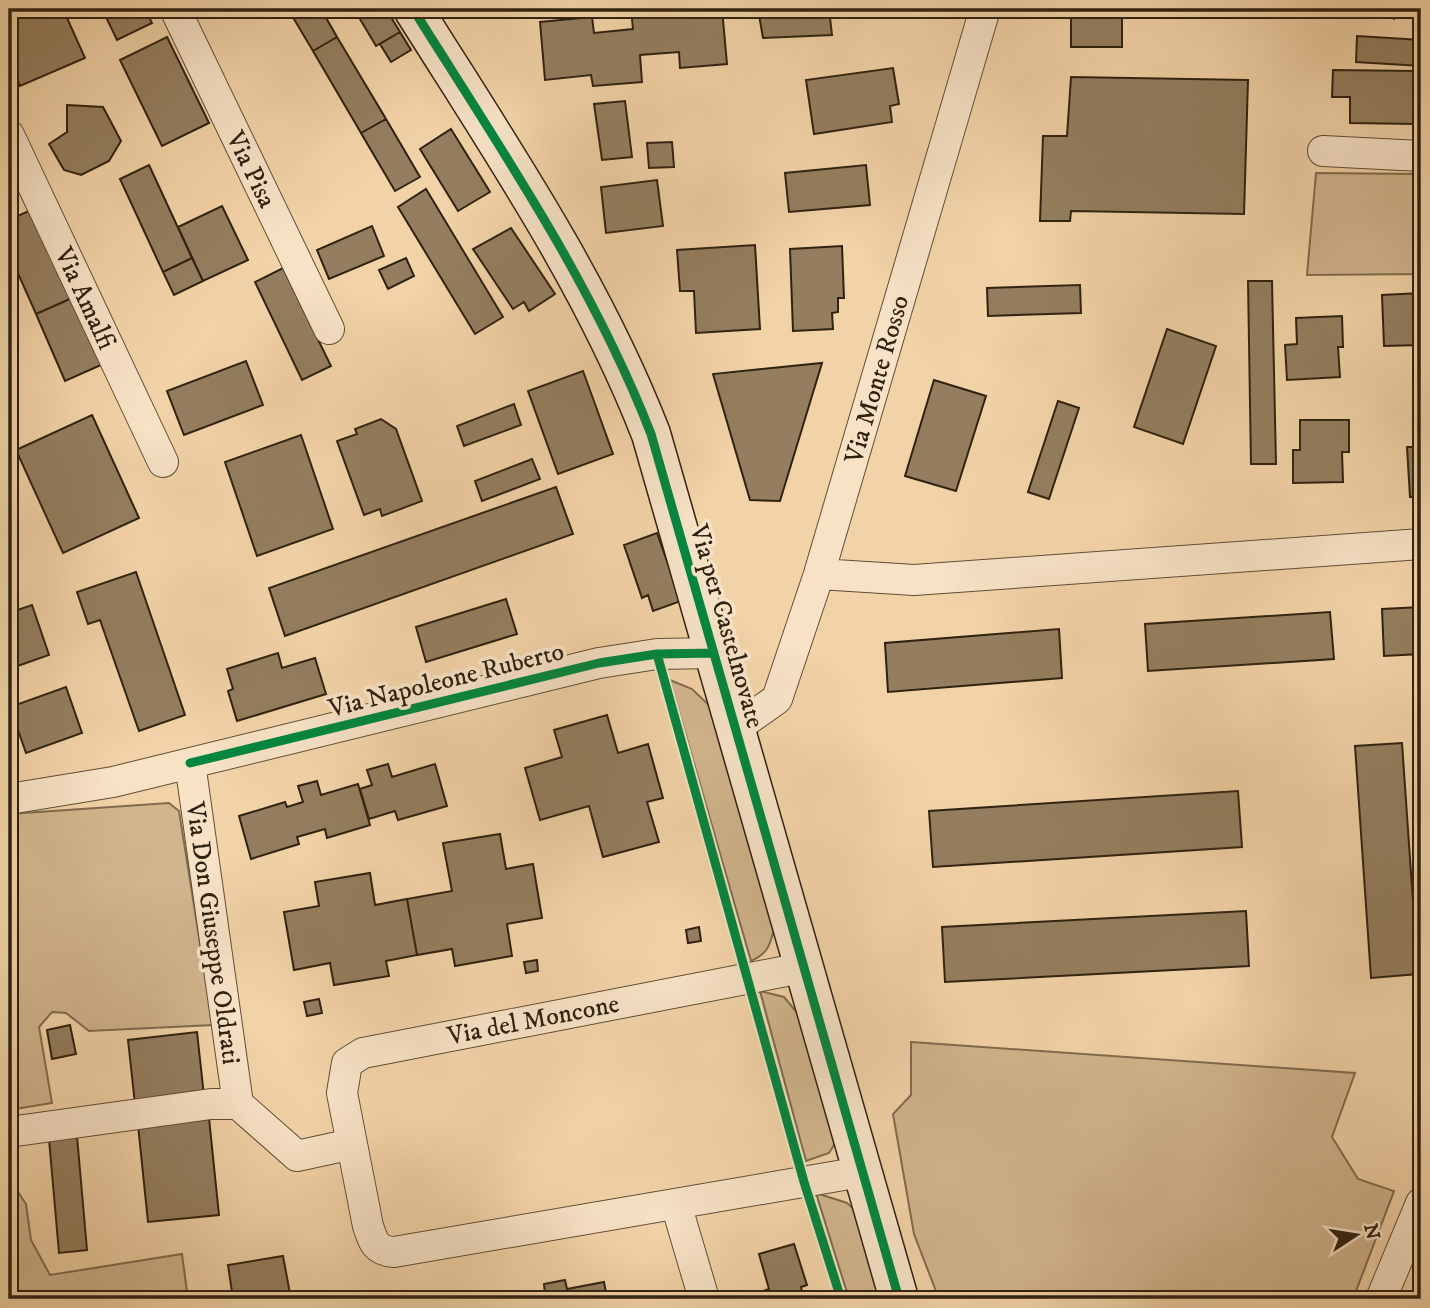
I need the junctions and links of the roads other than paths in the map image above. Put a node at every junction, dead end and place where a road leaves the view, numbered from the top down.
1 (174, 9) edge
2 (413, 9) edge
3 (985, 9) edge
4 (9, 135) edge
5 (1323, 151) dead end
6 (1421, 156) edge
7 (329, 329) dead end
8 (163, 461) dead end
9 (1421, 544) edge
10 (818, 574) junction
11 (714, 653) junction
12 (736, 728) junction
13 (190, 763) junction
14 (9, 799) edge
15 (802, 968) junction
16 (238, 1104) junction
17 (9, 1132) edge
18 (352, 1144) junction
19 (861, 1172) junction
20 (1421, 1203) edge
21 (676, 1204) junction
22 (704, 1299) edge
23 (899, 1299) edge
24 (1381, 1299) edge

1 - 7 street, Via Pisa
2 - 11 street, Via per Castelnovate
3 - 10 street, Via Monte Rosso
4 - 8 street, Via Amalfi
5 - 6 street
9 - 10 street
10 - 12 street, Via Monte Rosso
11 - 12 street, Via per Castelnovate
11 - 13 street, Via Napoleone Ruberto
12 - 15 street, Via per Castelnovate
13 - 14 street, Via Napoleone Ruberto
13 - 16 street, Via Don Giuseppe Oldrati
15 - 18 street, Via del Moncone
15 - 19 street, Via per Castelnovate
16 - 17 street
16 - 18 street
18 - 21 street, Via del Moncone
19 - 21 street, Via del Moncone
19 - 23 street, Via per Castelnovate
20 - 24 street
21 - 22 street

